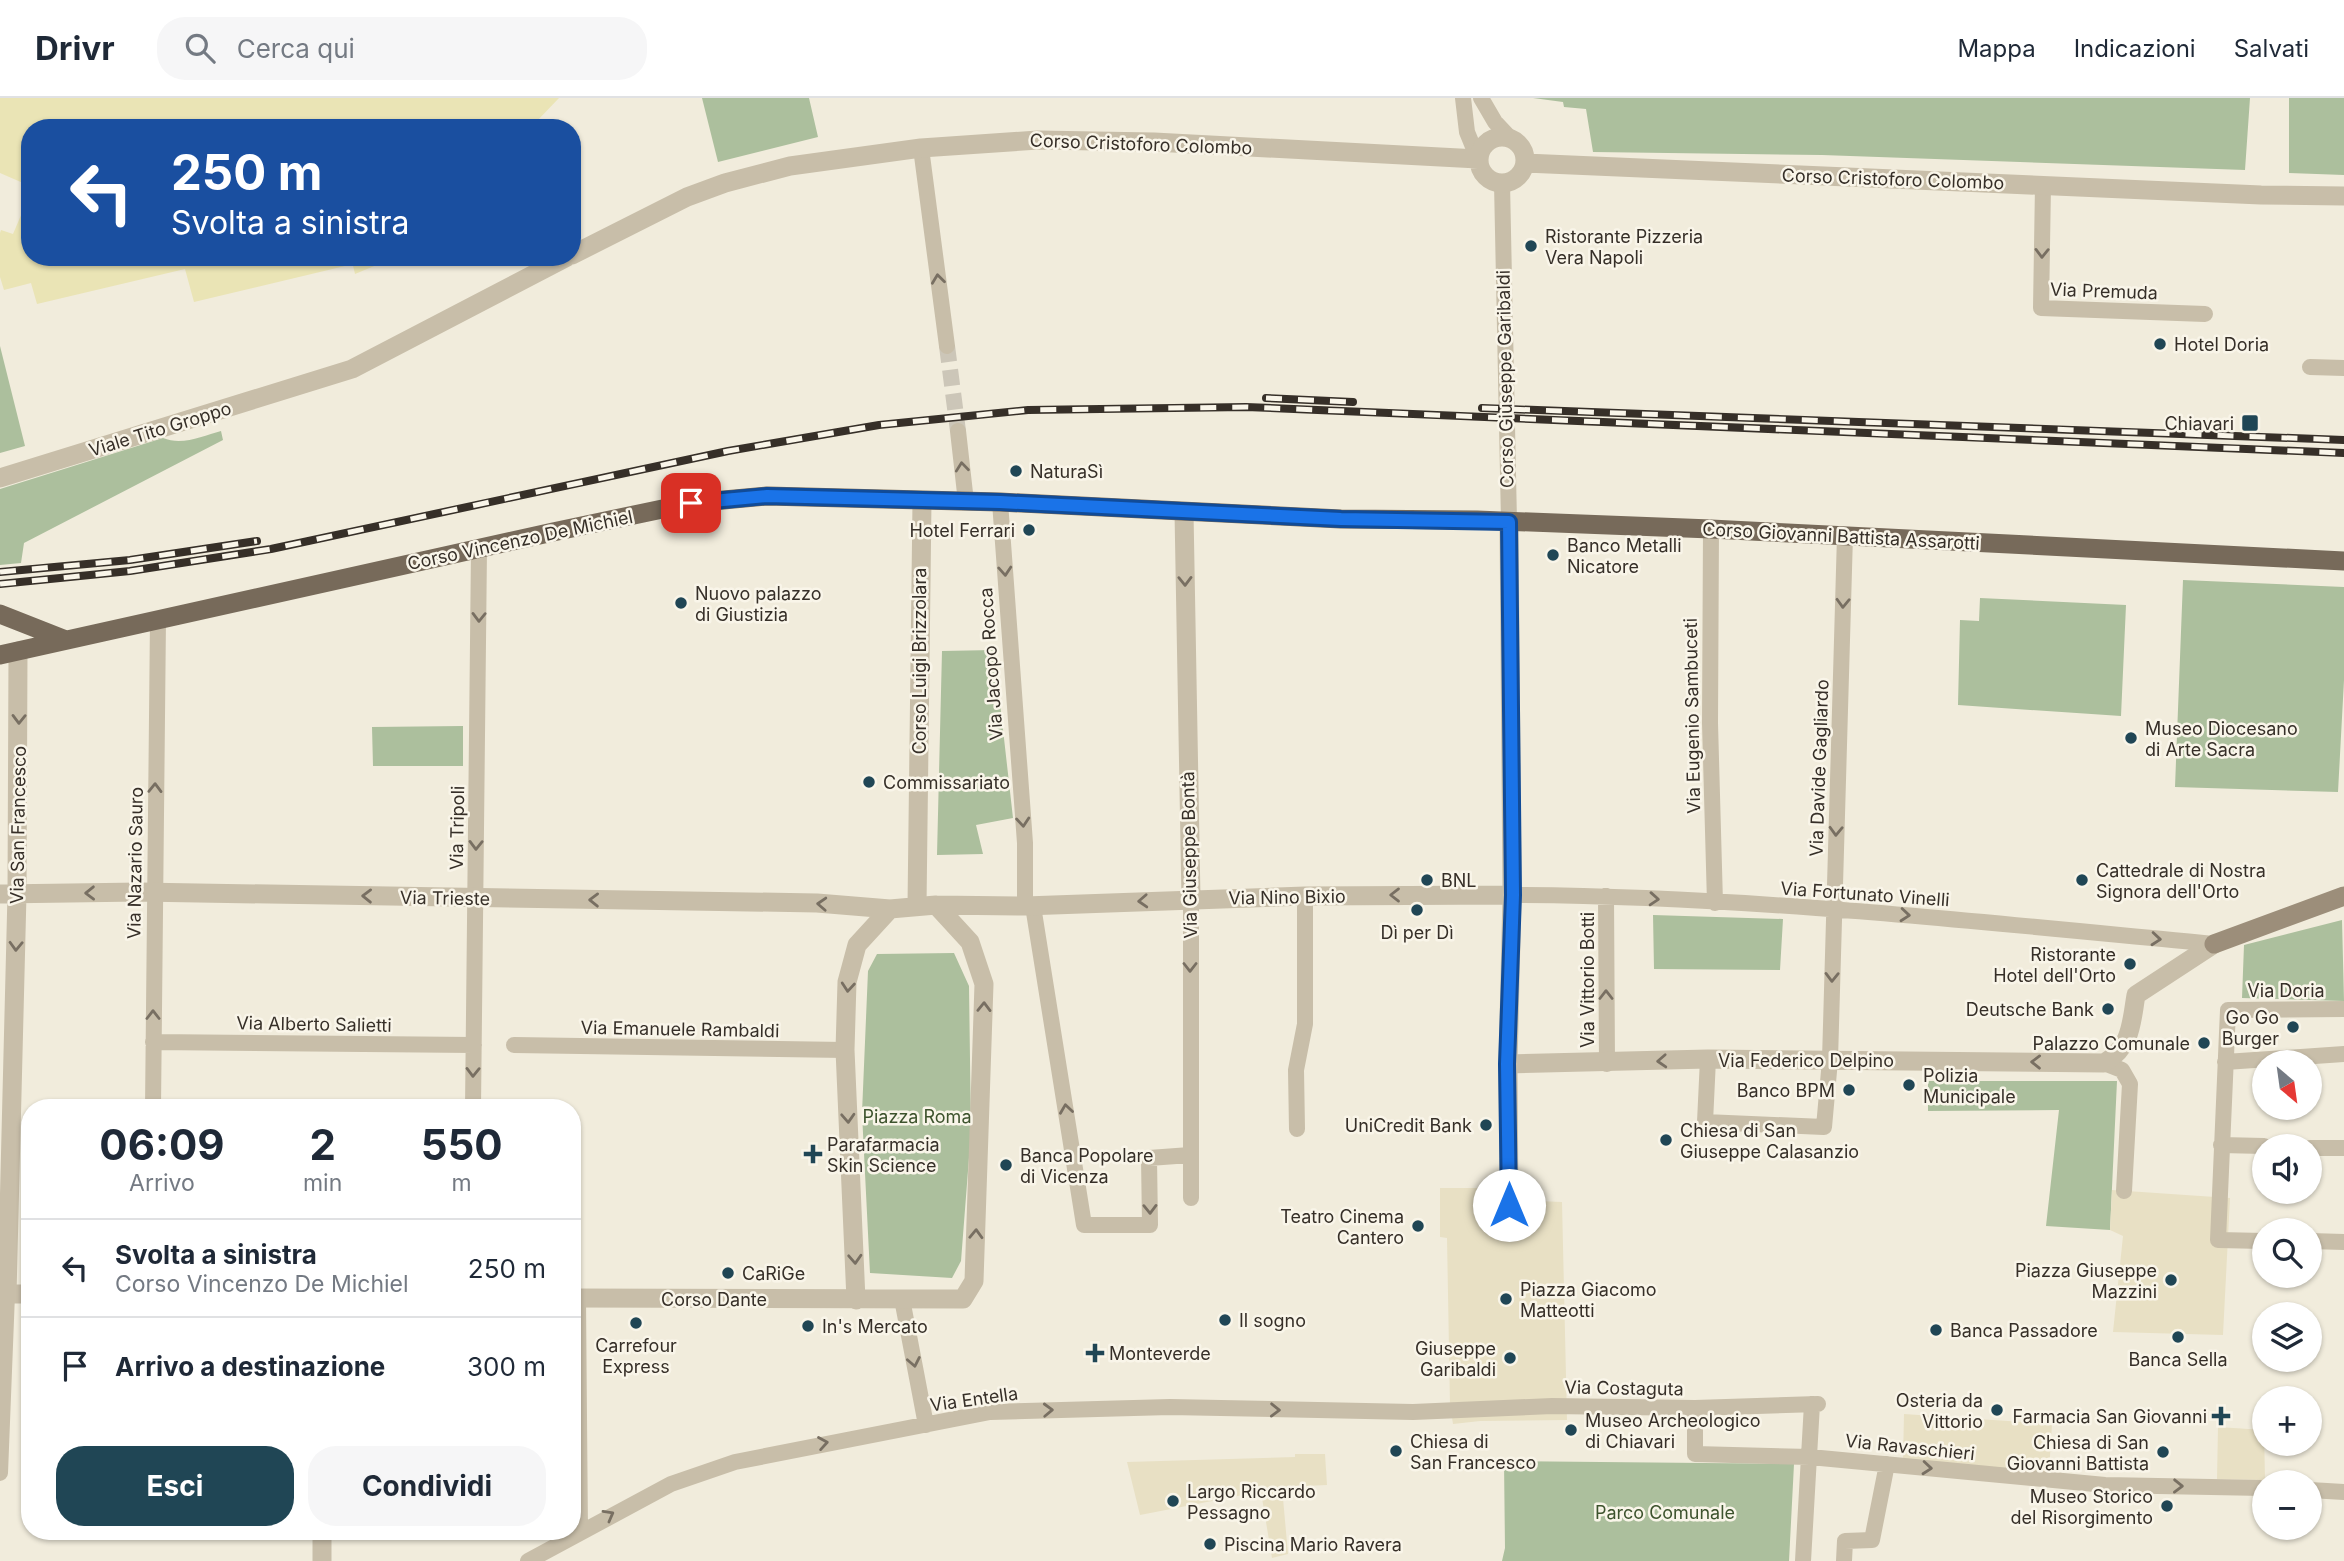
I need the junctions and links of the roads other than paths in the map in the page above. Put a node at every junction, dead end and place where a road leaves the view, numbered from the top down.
1 (1463, 98) edge
2 (1480, 98) edge
3 (1510, 138) junction
4 (921, 148) junction
5 (1478, 159) junction
6 (1525, 163) junction
7 (1502, 183) junction
8 (2043, 185) junction
9 (2344, 196) edge
10 (581, 250) edge
11 (550, 266) edge
12 (2205, 314) dead end
13 (947, 346) tunnel mouth
14 (2310, 367) dead end
15 (2344, 368) edge
16 (958, 432) tunnel mouth
17 (0, 478) edge
18 (922, 501) junction
19 (965, 502) junction
20 (1000, 502) junction
21 (1184, 512) junction
22 (1509, 522) junction
23 (1711, 529) junction
24 (1844, 535) junction
25 (479, 549) junction
26 (2344, 561) edge
27 (0, 614) edge
28 (158, 619) junction
29 (66, 640) junction
30 (9, 653) edge
31 (154, 893) junction
32 (9, 894) edge
33 (1513, 895) junction
34 (1306, 896) junction
35 (1606, 896) junction
36 (2344, 896) edge
37 (475, 899) junction
38 (1191, 899) junction
39 (1715, 903) junction
40 (927, 905) junction
41 (1029, 906) junction
42 (1834, 908) junction
43 (890, 909) junction
44 (2214, 944) junction
45 (2344, 1009) edge
46 (153, 1042) junction
47 (474, 1045) junction
48 (514, 1045) dead end
49 (845, 1050) junction
50 (2344, 1054) edge
51 (1709, 1059) junction
52 (1830, 1060) junction
53 (2225, 1062) junction
54 (1607, 1063) junction
55 (2104, 1063) junction
56 (1507, 1064) junction
57 (153, 1099) edge
58 (473, 1099) edge
59 (1297, 1129) dead end
60 (2221, 1145) junction
61 (2252, 1146) edge
62 (2322, 1148) edge
63 (2344, 1148) edge
64 (1190, 1156) junction
65 (2124, 1191) dead end
66 (1191, 1198) dead end
67 (1509, 1205) dead end
68 (2252, 1241) edge
69 (2322, 1241) edge
70 (2344, 1242) edge
71 (3, 1294) edge
72 (21, 1294) edge
73 (581, 1298) edge
74 (902, 1299) junction
75 (856, 1300) junction
76 (1695, 1408) junction
77 (1451, 1411) joint
78 (926, 1425) junction
79 (1810, 1457) junction
80 (1887, 1464) junction
81 (0, 1473) edge
82 (2252, 1488) edge
83 (2322, 1491) edge
84 (2344, 1492) edge
85 (581, 1531) edge
86 (322, 1540) edge
87 (566, 1540) edge
88 (322, 1561) edge
89 (528, 1561) edge
90 (1803, 1561) edge
91 (1844, 1561) edge

1 - 5 street
2 - 3 street
3 - 5 street
3 - 6 street
4 - 5 street, Corso Cristoforo Colombo
4 - 10 street, Corso Cristoforo Colombo
13 -> 4 street
5 - 7 street
6 - 7 street
6 - 8 street, Corso Cristoforo Colombo
7 - 22 street, Corso Giuseppe Garibaldi
8 - 9 street, Corso Cristoforo Colombo
8 -> 12 street, Via Premuda
11 - 17 street, Viale Tito Groppo
14 - 15 street
19 -> 16 street
18 - 19 main road, Corso Vincenzo De Michiel
18 - 25 main road, Corso Vincenzo De Michiel
18 - 40 street, Corso Luigi Brizzolara
19 - 20 main road, Corso Vincenzo De Michiel
20 - 21 main road, Corso Vincenzo De Michiel
20 -> 41 street, Via Jacopo Rocca
21 - 22 main road, Corso Vincenzo De Michiel
21 -> 38 street, Via Giuseppe Bontà
22 - 23 main road, Corso Giovanni Battista Assarotti
22 - 33 street, Corso Giuseppe Garibaldi
23 - 24 main road, Corso Giovanni Battista Assarotti
23 - 39 street, Via Eugenio Sambuceti
24 - 26 main road, Corso Giovanni Battista Assarotti
24 -> 42 street, Via Davide Gagliardo
25 - 28 main road, Corso Vincenzo De Michiel
25 -> 37 street, Via Tripoli
27 - 29 main road
28 - 29 main road, Corso Vincenzo De Michiel
31 -> 28 street, Via Nazario Sauro
29 - 30 main road, Corso Vincenzo De Michiel
30 -> 32 street, Via San Francesco
31 -> 32 street, Via Trieste
37 -> 31 street, Via Trieste
46 -> 31 street, Via Nazario Sauro
32 -> 71 street, Via San Francesco
33 -> 34 street, Via Nino Bixio
33 - 35 street, Via Fortunato Vinelli
33 - 56 street, Corso Giuseppe Garibaldi
34 - 38 street, Via Nino Bixio
34 - 59 street
35 -> 39 street, Via Fortunato Vinelli
54 -> 35 street, Via Vittorio Botti
36 - 44 main road
43 -> 37 street, Via Trieste
37 - 47 street, Via Tripoli
38 -> 41 street, Via Nino Bixio
38 -> 64 street, Via Giuseppe Bontà
39 - 42 street, Via Fortunato Vinelli
40 - 41 street, Via Nino Bixio
40 - 43 street
74 -> 40 street
64 -> 41 street, Via Jacopo Rocca
42 -> 44 street, Via Fortunato Vinelli
42 -> 52 street, Via Davide Gagliardo
43 -> 49 street
44 - 55 street
45 - 53 street, Via Doria
46 - 47 street, Via Alberto Salietti
46 - 57 street, Via Nazario Sauro
47 -> 58 street, Via Tripoli
48 - 49 street, Via Emanuele Rambaldi
49 -> 75 street
50 - 53 street
51 - 52 street, Via Federico Delpino
51 - 52 street, Via Davide Gagliardo
51 -> 54 street, Via Federico Delpino
55 -> 52 street, Via Federico Delpino
53 - 60 street
54 - 56 street, Via Federico Delpino
55 - 65 street
56 - 67 street, Corso Giuseppe Garibaldi
60 - 61 street
60 - 68 street
62 - 63 street
64 - 66 street, Via Giuseppe Bontà
69 - 70 street
71 - 72 street
71 - 81 street
73 - 75 street, Corso Dante
74 - 75 street
74 -> 78 street
76 - 77 street, Via Costaguta
76 - 79 street, Via Ravaschieri
76 - 79 street, Via Costaguta
78 -> 77 street, Via Entella
85 -> 78 street, Via Entella
79 - 80 street, Via Ravaschieri
79 - 90 street
80 -> 82 street, Via Ravaschieri
80 - 91 street
83 - 84 street
86 - 88 street
87 - 89 street, Via Entella

